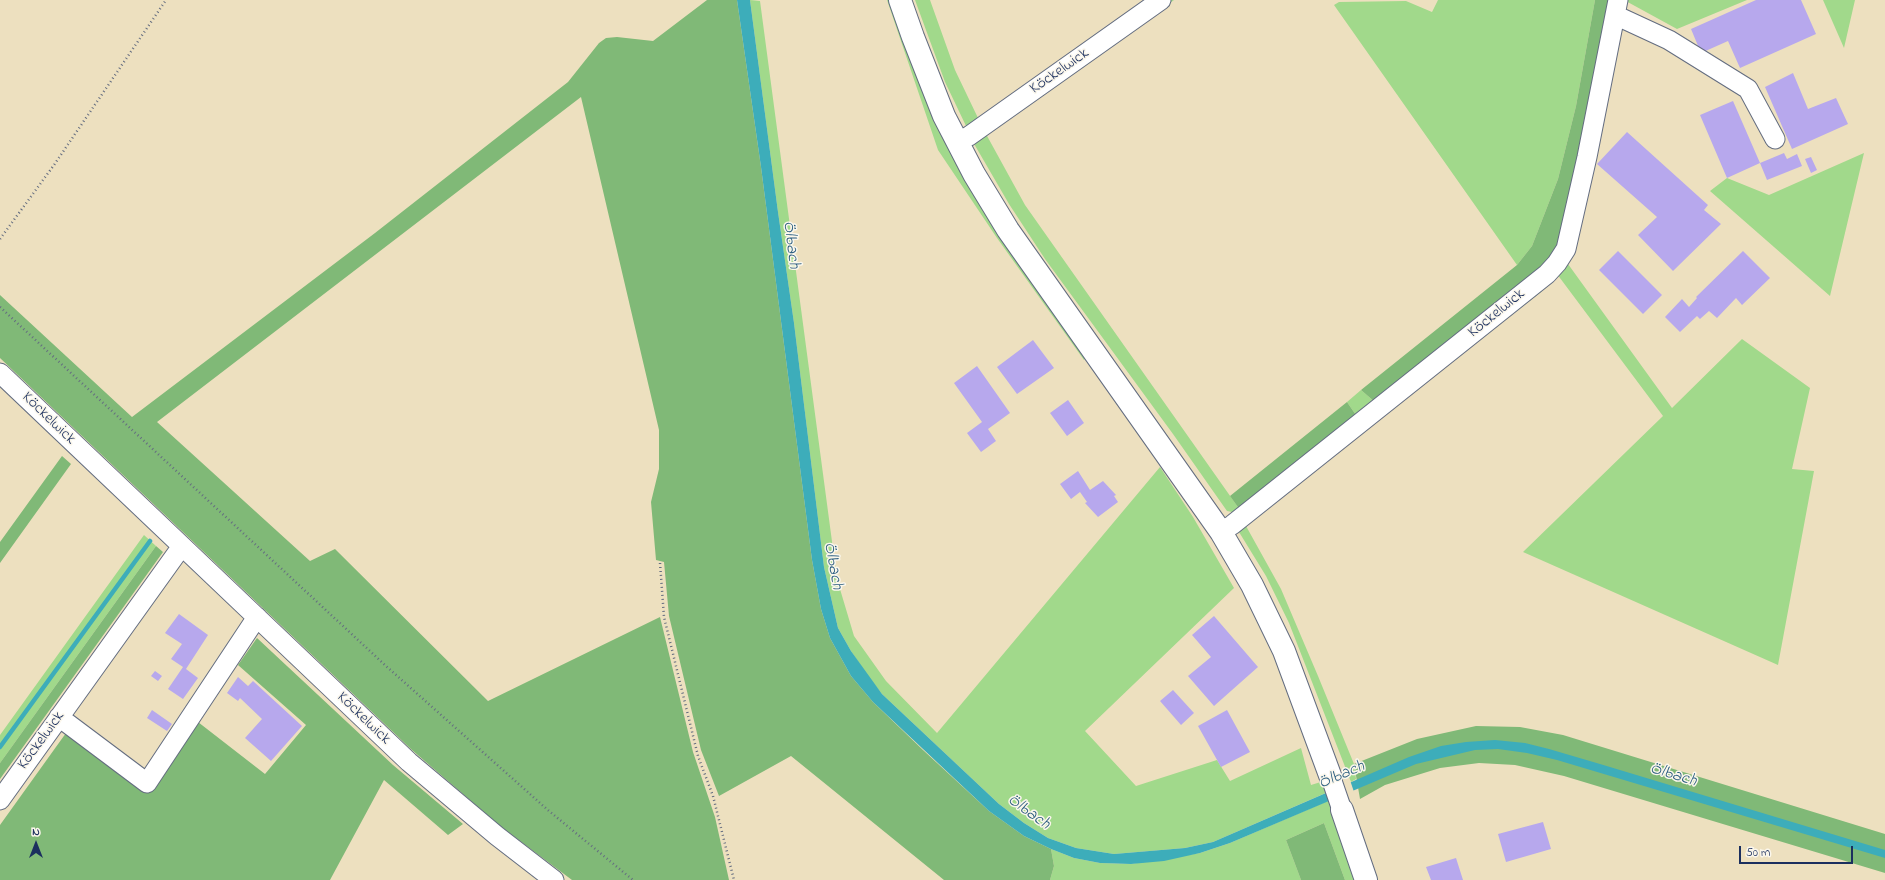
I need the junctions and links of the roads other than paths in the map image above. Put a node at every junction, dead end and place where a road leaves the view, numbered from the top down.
1 (900, 0) edge
2 (1161, 0) edge
3 (1617, 8) edge
4 (1775, 139) dead end
5 (958, 142) junction
6 (0, 373) edge
7 (1221, 532) junction
8 (182, 546) junction
9 (257, 618) junction
10 (59, 717) junction
11 (1331, 778) joint
12 (0, 800) edge
13 (1342, 810) joint
14 (554, 880) edge
15 (1366, 880) edge

1 - 5 main road
2 - 5 street, Köckelwick
3 - 4 street
3 - 7 street, Köckelwick
5 - 7 main road
6 - 8 street, Köckelwick
7 - 11 main road
8 - 9 street, Köckelwick
8 - 10 street, Köckelwick
9 - 10 street
9 - 14 street, Köckelwick
10 - 12 street, Köckelwick
11 - 13 street
13 - 15 main road

